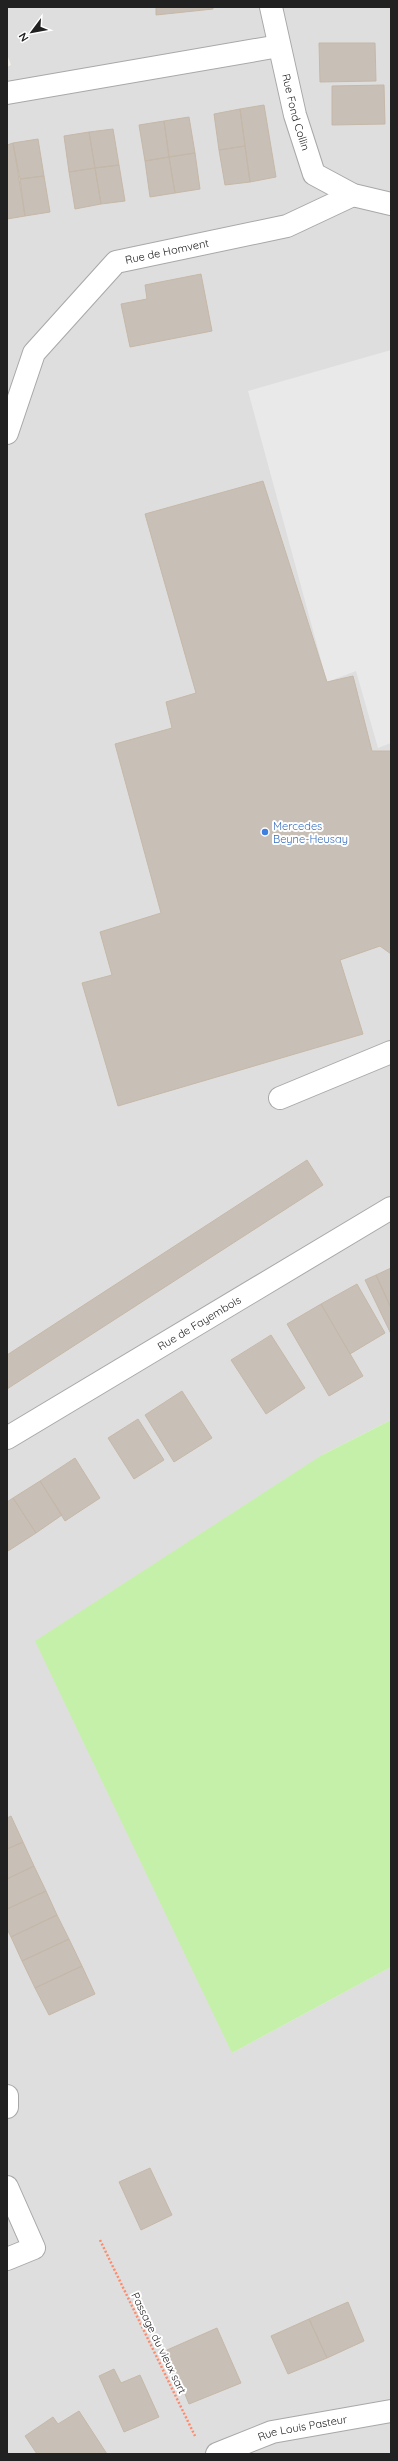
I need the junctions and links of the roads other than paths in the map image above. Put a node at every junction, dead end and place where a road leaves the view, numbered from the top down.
1 (271, 7) edge
2 (280, 46) junction
3 (7, 94) edge
4 (353, 195) junction
5 (391, 204) edge
6 (7, 433) edge
7 (391, 1052) edge
8 (280, 1098) dead end
9 (391, 1208) edge
10 (7, 1438) edge
11 (7, 2096) edge
12 (7, 2107) edge
13 (7, 2187) edge
14 (7, 2259) edge
15 (391, 2411) edge
16 (217, 2454) edge

1 - 2 street, Rue Fond Collin
2 - 3 street
2 - 4 street, Rue Fond Collin
4 - 5 street
4 - 6 street, Rue de Homvent
7 - 8 street
9 - 10 street, Rue de Fayembois
11 - 12 street
13 - 14 street
15 - 16 street, Rue Louis Pasteur

